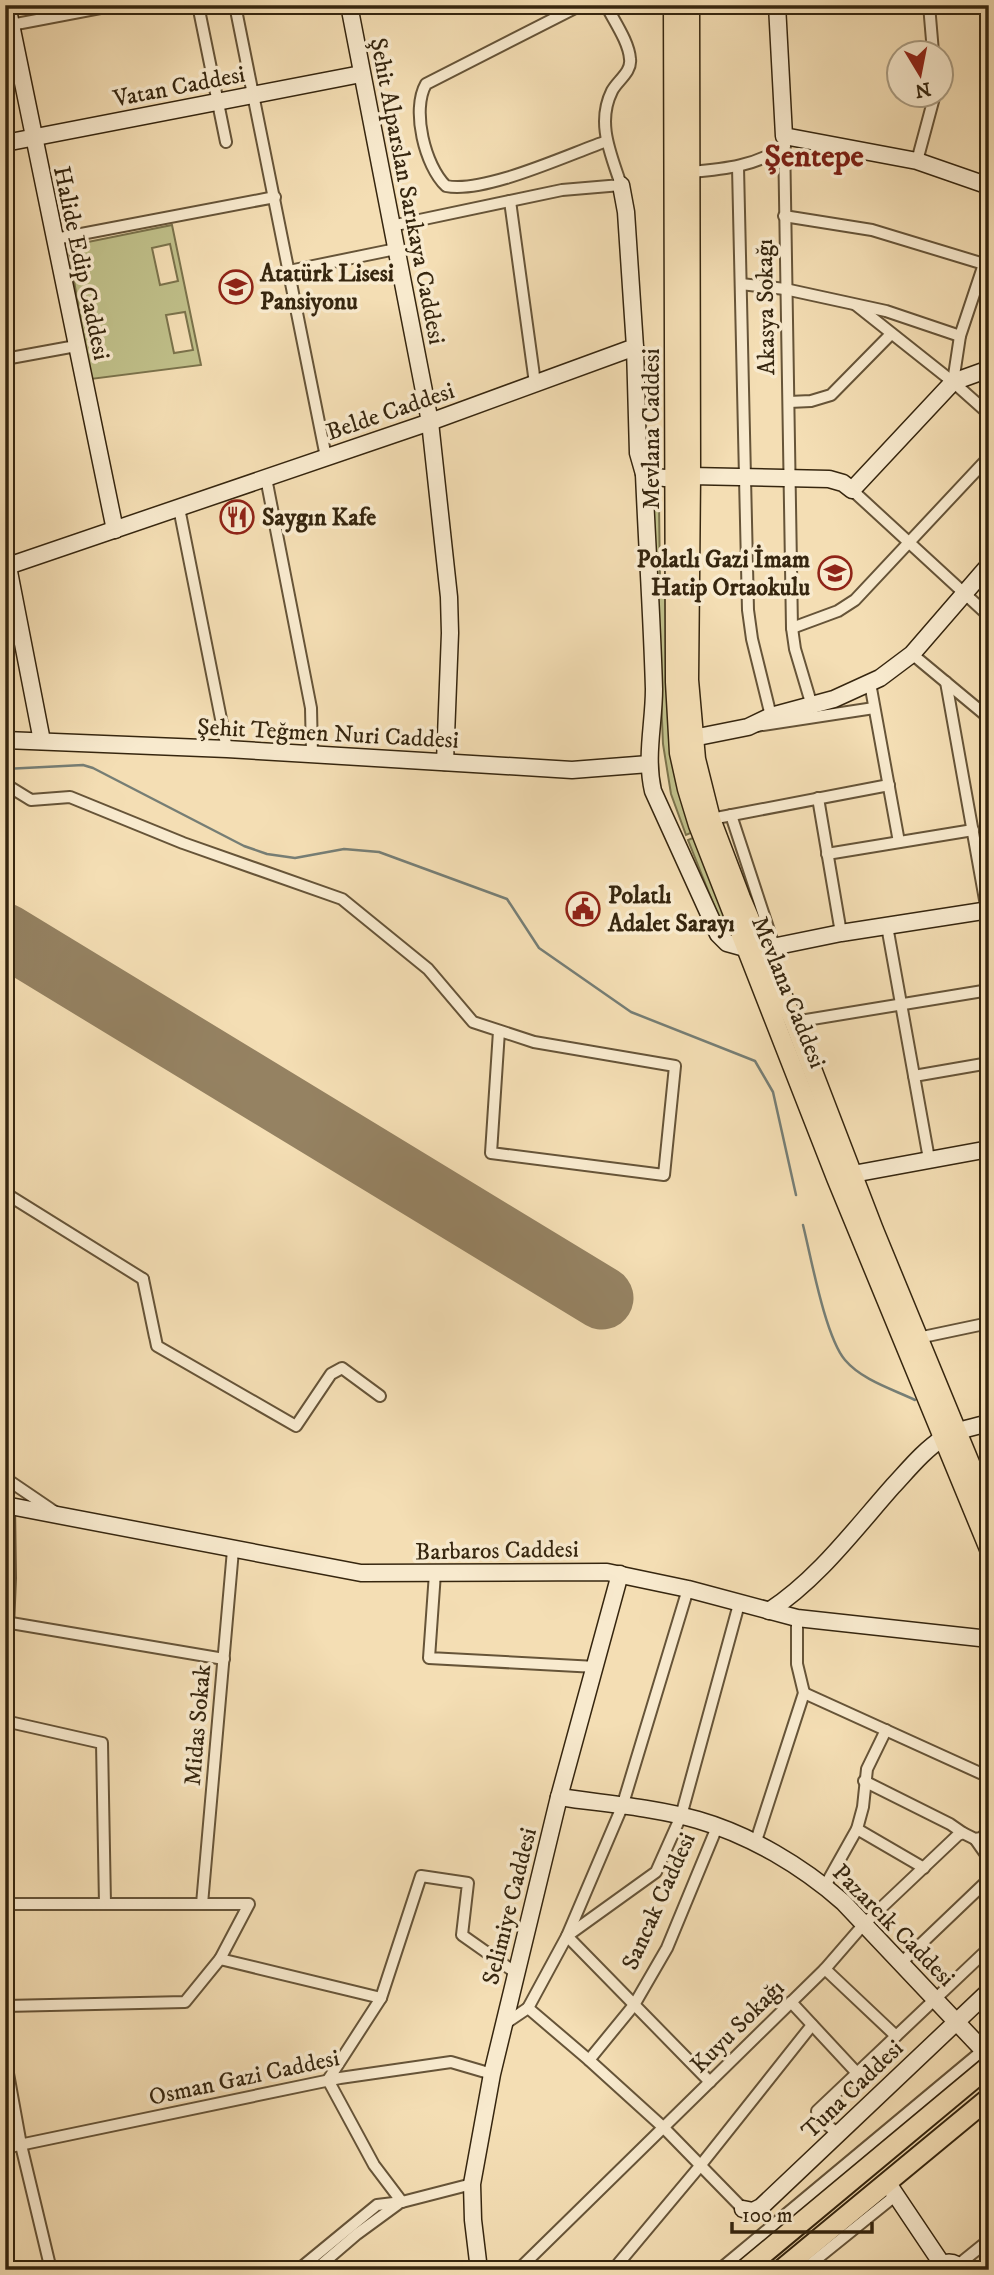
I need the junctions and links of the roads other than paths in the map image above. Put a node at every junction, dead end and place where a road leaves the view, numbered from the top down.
1 (7, 5) edge
2 (116, 5) edge
3 (198, 5) edge
4 (235, 5) edge
5 (372, 5) edge
6 (581, 5) edge
7 (606, 5) edge
8 (673, 5) edge
9 (690, 5) edge
10 (777, 5) edge
11 (929, 5) edge
12 (349, 7) edge
13 (11, 25) junction
14 (932, 38) edge
15 (361, 74) junction
16 (254, 94) junction
17 (218, 102) junction
18 (931, 108) edge
19 (33, 137) junction
20 (607, 141) junction
21 (784, 141) junction
22 (226, 142) dead end
23 (5, 143) edge
24 (917, 161) junction
25 (738, 167) junction
26 (691, 173) junction
27 (621, 185) junction
28 (989, 186) edge
29 (275, 197) junction
30 (510, 201) junction
31 (784, 216) junction
32 (391, 226) junction
33 (55, 239) junction
34 (396, 249) junction
35 (989, 249) edge
36 (984, 264) junction
37 (289, 271) junction
38 (741, 284) junction
39 (785, 289) junction
40 (853, 303) junction
41 (891, 334) junction
42 (960, 336) junction
43 (76, 346) junction
44 (635, 347) junction
45 (5, 359) edge
46 (989, 369) edge
47 (953, 382) junction
48 (534, 383) junction
49 (789, 402) junction
50 (989, 414) edge
51 (430, 422) junction
52 (326, 457) junction
53 (989, 457) edge
54 (644, 474) junction
55 (683, 477) junction
56 (747, 477) junction
57 (266, 478) junction
58 (790, 478) junction
59 (852, 490) junction
60 (179, 508) junction
61 (115, 530) junction
62 (908, 543) junction
63 (6, 562) edge
64 (989, 565) edge
65 (963, 593) junction
66 (989, 616) edge
67 (792, 628) junction
68 (912, 654) junction
69 (946, 682) junction
70 (870, 684) junction
71 (812, 706) junction
72 (874, 708) junction
73 (771, 716) junction
74 (989, 718) edge
75 (748, 727) junction
76 (693, 738) junction
77 (5, 740) edge
78 (42, 741) junction
79 (227, 749) junction
80 (312, 754) junction
81 (445, 762) junction
82 (649, 764) junction
83 (5, 785) edge
84 (889, 785) junction
85 (818, 798) junction
86 (731, 815) junction
87 (711, 819) junction
88 (972, 831) junction
89 (899, 842) junction
90 (827, 854) junction
91 (988, 910) edge
92 (887, 926) junction
93 (841, 933) junction
94 (760, 947) junction
95 (989, 990) edge
96 (901, 1005) junction
97 (794, 1023) junction
98 (499, 1031) junction
99 (989, 1063) edge
100 (914, 1076) junction
101 (989, 1149) edge
102 (929, 1159) junction
103 (853, 1174) junction
104 (5, 1193) edge
105 (143, 1279) junction
106 (989, 1323) edge
107 (155, 1337) dead end
108 (918, 1338) junction
109 (380, 1396) dead end
110 (989, 1423) edge
111 (950, 1435) junction
112 (5, 1478) edge
113 (7, 1505) edge
114 (989, 1509) edge
115 (63, 1517) junction
116 (989, 1549) edge
117 (233, 1550) junction
118 (435, 1573) junction
119 (620, 1574) junction
120 (688, 1589) junction
121 (739, 1604) junction
122 (769, 1611) junction
123 (797, 1618) junction
124 (7, 1622) edge
125 (989, 1639) edge
126 (223, 1659) junction
127 (596, 1667) junction
128 (804, 1693) junction
129 (5, 1700) edge
130 (5, 1721) edge
131 (886, 1730) junction
132 (989, 1777) edge
133 (864, 1781) junction
134 (559, 1797) junction
135 (622, 1807) junction
136 (681, 1816) junction
137 (717, 1827) junction
138 (857, 1829) junction
139 (989, 1831) edge
140 (963, 1833) junction
141 (975, 1839) junction
142 (755, 1843) junction
143 (989, 1859) edge
144 (925, 1868) junction
145 (989, 1879) edge
146 (825, 1886) junction
147 (5, 1904) edge
148 (105, 1904) junction
149 (202, 1904) junction
150 (864, 1924) junction
151 (567, 1936) junction
152 (989, 1948) edge
153 (220, 1959) junction
154 (901, 1963) junction
155 (825, 1969) junction
156 (516, 1973) junction
157 (989, 1991) edge
158 (381, 1998) junction
159 (935, 1998) junction
160 (791, 2002) junction
161 (634, 2005) junction
162 (5, 2006) edge
163 (528, 2008) junction
164 (957, 2021) junction
165 (503, 2025) junction
166 (813, 2025) junction
167 (896, 2036) junction
168 (987, 2053) edge
169 (5, 2057) edge
170 (589, 2060) junction
171 (857, 2073) junction
172 (492, 2074) junction
173 (328, 2080) junction
174 (710, 2082) junction
175 (989, 2098) edge
176 (664, 2128) junction
177 (838, 2134) junction
178 (21, 2145) junction
179 (5, 2148) edge
180 (701, 2166) junction
181 (472, 2184) junction
182 (892, 2188) junction
183 (402, 2202) junction
184 (743, 2209) joint
185 (788, 2223) junction
186 (989, 2240) edge
187 (479, 2262) edge
188 (949, 2267) edge
189 (51, 2270) edge
190 (298, 2270) edge
191 (315, 2270) edge
192 (488, 2270) edge
193 (518, 2270) edge
194 (613, 2270) edge
195 (719, 2270) edge
196 (744, 2270) edge
197 (780, 2270) edge
198 (803, 2270) edge

1 - 13 street, Halide Edip Caddesi
2 - 13 street
3 - 17 street
4 - 16 street
5 - 12 street
6 - 20 street
7 - 20 street
8 - 55 main road, Mevlana Caddesi
9 - 26 main road, Mevlana Caddesi
10 - 21 street
11 - 14 street
12 - 15 street, Şehit Alparslan Sarıkaya Caddesi
13 - 19 street, Halide Edip Caddesi
15 - 16 street, Vatan Caddesi
15 - 32 street, Şehit Alparslan Sarıkaya Caddesi
16 - 17 street, Vatan Caddesi
16 - 29 street
17 - 19 street, Vatan Caddesi
17 - 22 street
18 - 24 street
19 - 23 street, Vatan Caddesi
19 - 33 street, Halide Edip Caddesi
20 - 27 street
21 - 24 street
21 - 25 street
21 - 31 street, Akasya Sokağı
24 - 28 street
25 - 26 street
25 - 38 street
26 - 55 main road, Mevlana Caddesi
27 - 30 street
27 - 44 street
29 - 33 street
29 - 37 street
30 - 32 street
30 - 48 street
31 - 36 street
31 - 39 street, Akasya Sokağı
32 - 34 street, Şehit Alparslan Sarıkaya Caddesi
33 - 43 street, Halide Edip Caddesi
34 - 37 street
34 - 51 street, Şehit Alparslan Sarıkaya Caddesi
35 - 36 street
36 - 42 street
37 - 52 street
38 - 39 street
38 - 56 street
39 - 40 street
39 - 49 street, Akasya Sokağı
40 - 41 street
40 - 42 street
41 - 47 street
41 - 49 street
42 - 47 street
43 - 45 street
43 - 61 street, Halide Edip Caddesi
44 - 48 street, Belde Caddesi
44 - 54 street
46 - 47 street
47 - 50 street
47 - 59 street
48 - 51 street, Belde Caddesi
49 - 58 street, Akasya Sokağı
51 - 52 street, Belde Caddesi
51 - 81 street, Şehit Alparslan Sarıkaya Caddesi
52 - 57 street, Belde Caddesi
53 - 62 street
54 - 55 street
54 - 82 street
55 - 56 street
55 - 76 main road, Mevlana Caddesi
55 - 94 main road, Mevlana Caddesi
56 - 58 street
56 - 73 street
57 - 60 street, Belde Caddesi
57 - 80 street
58 - 59 street
58 - 67 street, Akasya Sokağı
59 - 62 street
60 - 61 street, Belde Caddesi
60 - 79 street
61 - 63 street, Belde Caddesi
62 - 65 street
62 - 67 street
63 - 78 street
64 - 65 street
65 - 66 street
65 - 68 street
67 - 71 street, Akasya Sokağı
68 - 69 street
68 - 70 street
69 - 74 street
69 - 88 street
70 - 71 street
70 - 72 street
71 - 73 street
72 - 75 street
72 - 84 street
73 - 75 street
75 - 76 street
76 - 87 main road, Mevlana Caddesi
77 - 78 street, Şehit Teğmen Nuri Caddesi
78 - 79 street, Şehit Teğmen Nuri Caddesi
79 - 80 street, Şehit Teğmen Nuri Caddesi
80 - 81 street, Şehit Teğmen Nuri Caddesi
81 - 82 street, Şehit Teğmen Nuri Caddesi
82 - 94 street
83 - 98 street
84 - 85 street
84 - 89 street
85 - 86 street
85 - 90 street
86 - 87 street
86 - 94 street
87 - 94 main road, Mevlana Caddesi
88 - 89 street
88 - 91 street
89 - 90 street
90 - 93 street
91 - 92 street
92 - 93 street
92 - 96 street
93 - 94 street
94 - 97 main road, Mevlana Caddesi
94 - 111 main road, Mevlana Caddesi
95 - 96 street
96 - 97 street
96 - 100 street
97 - 103 main road, Mevlana Caddesi
98 - 98 street
99 - 100 street
100 - 102 street
101 - 102 street
102 - 103 street
103 - 108 main road, Mevlana Caddesi
104 - 105 street
105 - 107 street
105 - 109 street
106 - 108 street
108 - 111 main road, Mevlana Caddesi
110 - 111 street
111 - 114 main road, Mevlana Caddesi
111 - 116 main road, Mevlana Caddesi
111 - 122 street
112 - 115 street
113 - 115 street, Barbaros Caddesi
113 - 124 street
115 - 117 street, Barbaros Caddesi
117 - 118 street, Barbaros Caddesi
117 - 126 street, Midas Sokak
118 - 119 street, Barbaros Caddesi
118 - 127 street
119 - 120 street, Barbaros Caddesi
119 - 127 street, Selimiye Caddesi
120 - 121 street, Barbaros Caddesi
120 - 135 street
121 - 122 street, Barbaros Caddesi
121 - 136 street
122 - 123 street, Barbaros Caddesi
123 - 125 street, Barbaros Caddesi
123 - 128 street
124 - 126 street
124 - 129 street
126 - 149 street, Midas Sokak
127 - 134 street, Selimiye Caddesi
128 - 131 street
128 - 142 street
130 - 148 street
131 - 132 street
131 - 133 street
133 - 138 street
133 - 140 street
134 - 135 street, Pazarcık Caddesi
134 - 156 street, Selimiye Caddesi
135 - 136 street, Pazarcık Caddesi
135 - 151 street
136 - 137 street, Pazarcık Caddesi
136 - 151 street
137 - 142 street, Pazarcık Caddesi
137 - 161 street, Sancak Caddesi
138 - 144 street
138 - 146 street
139 - 141 street
140 - 141 street
140 - 144 street, Kuyu Sokağı
141 - 143 street
142 - 146 street, Pazarcık Caddesi
144 - 150 street, Kuyu Sokağı
145 - 154 street
146 - 150 street, Pazarcık Caddesi
147 - 148 street
148 - 149 street
149 - 153 street
150 - 154 street, Pazarcık Caddesi
150 - 155 street, Kuyu Sokağı
151 - 161 street
151 - 163 street
152 - 159 street
153 - 158 street
153 - 162 street
154 - 159 street, Pazarcık Caddesi
155 - 160 street, Kuyu Sokağı
155 - 167 street
156 - 158 street
156 - 165 street, Selimiye Caddesi
157 - 164 street, Tuna Caddesi
158 - 173 street
159 - 164 street, Pazarcık Caddesi
159 - 167 street
160 - 166 street
160 - 174 street, Kuyu Sokağı
161 - 170 street, Sancak Caddesi
161 - 174 street
163 - 165 street
163 - 170 street
164 - 168 street, Pazarcık Caddesi
164 - 177 street, Tuna Caddesi
165 - 172 street, Selimiye Caddesi
166 - 171 street
166 - 180 street
167 - 171 street
168 - 185 highway
169 - 178 street
170 - 176 street
171 - 177 street
172 - 173 street, Osman Gazi Caddesi
172 - 181 street, Selimiye Caddesi
173 - 178 street, Osman Gazi Caddesi
173 - 183 street
174 - 176 street, Kuyu Sokağı
175 - 182 highway
176 - 180 street
176 - 193 street, Kuyu Sokağı
177 - 184 street, Tuna Caddesi
178 - 179 street, Osman Gazi Caddesi
178 - 189 street
180 - 184 street
180 - 194 street
181 - 183 street
181 - 187 street, Selimiye Caddesi
182 - 188 street
182 - 197 highway
182 - 198 street
183 - 190 street
183 - 191 street
185 - 195 street
185 - 196 highway
186 - 188 street
187 - 192 street, Selimiye Caddesi

